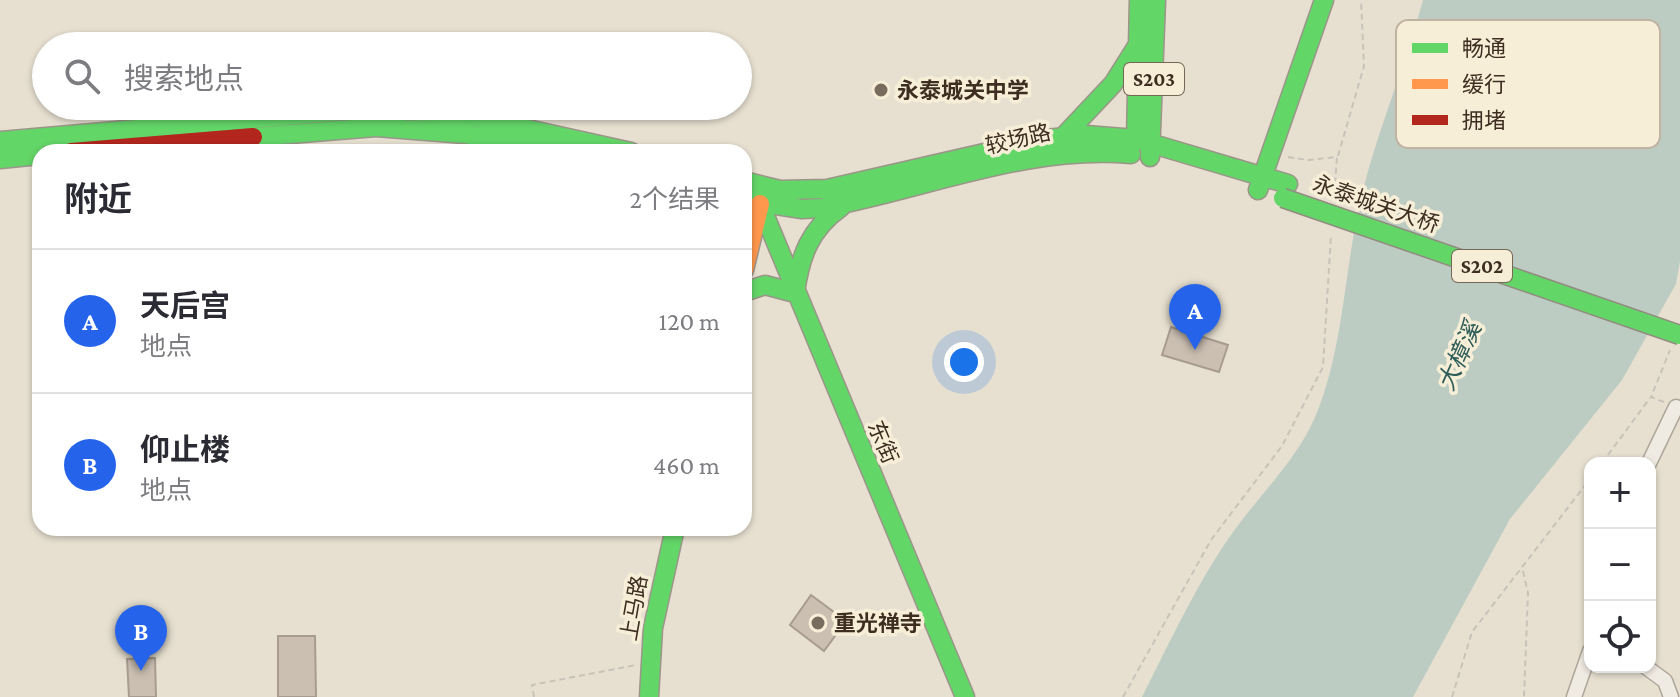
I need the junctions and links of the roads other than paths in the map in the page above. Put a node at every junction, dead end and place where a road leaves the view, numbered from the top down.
1 (1139, 0) edge
2 (1156, 0) edge
3 (1324, 0) edge
4 (1138, 45) junction
5 (240, 120) edge
6 (497, 120) edge
7 (1064, 136) junction
8 (0, 141) edge
9 (169, 144) edge
10 (515, 144) edge
11 (598, 144) edge
12 (1143, 149) junction
13 (32, 156) edge
14 (0, 159) edge
15 (1261, 183) junction
16 (1286, 191) junction
17 (757, 197) edge
18 (844, 205) junction
19 (752, 225) edge
20 (752, 289) edge
21 (795, 293) junction
22 (1680, 320) edge
23 (1677, 338) edge
24 (1676, 407) road end
25 (1652, 457) edge
26 (673, 536) edge
27 (1584, 668) edge
28 (1654, 673) edge
29 (649, 697) edge
30 (965, 697) edge
31 (1574, 697) edge
32 (1671, 697) edge

1 - 4 main road, S203
2 - 12 main road, S203
3 - 15 main road
4 - 7 main road
4 - 12 main road, S203
5 - 8 main road
6 - 11 main road
7 - 12 main road, 较场路 / S202
7 - 17 main road, 较场路 / S202
9 - 10 main road
12 - 15 main road, 较场路 / S202
12 - 18 main road, 较场路 / S202
13 - 14 main road
15 - 16 main road, 较场路 / S202
16 - 22 main road, 永泰城关大桥 / S202
16 - 23 main road, 永泰城关大桥 / S202, bridge
17 - 18 main road, 较场路 / S202
17 - 19 main road
17 - 21 main road, 东街
18 - 21 main road
20 - 21 main road
21 - 30 main road, 东街
24 - 25 street
26 - 29 main road, 上马路
27 - 31 street
28 - 32 street

